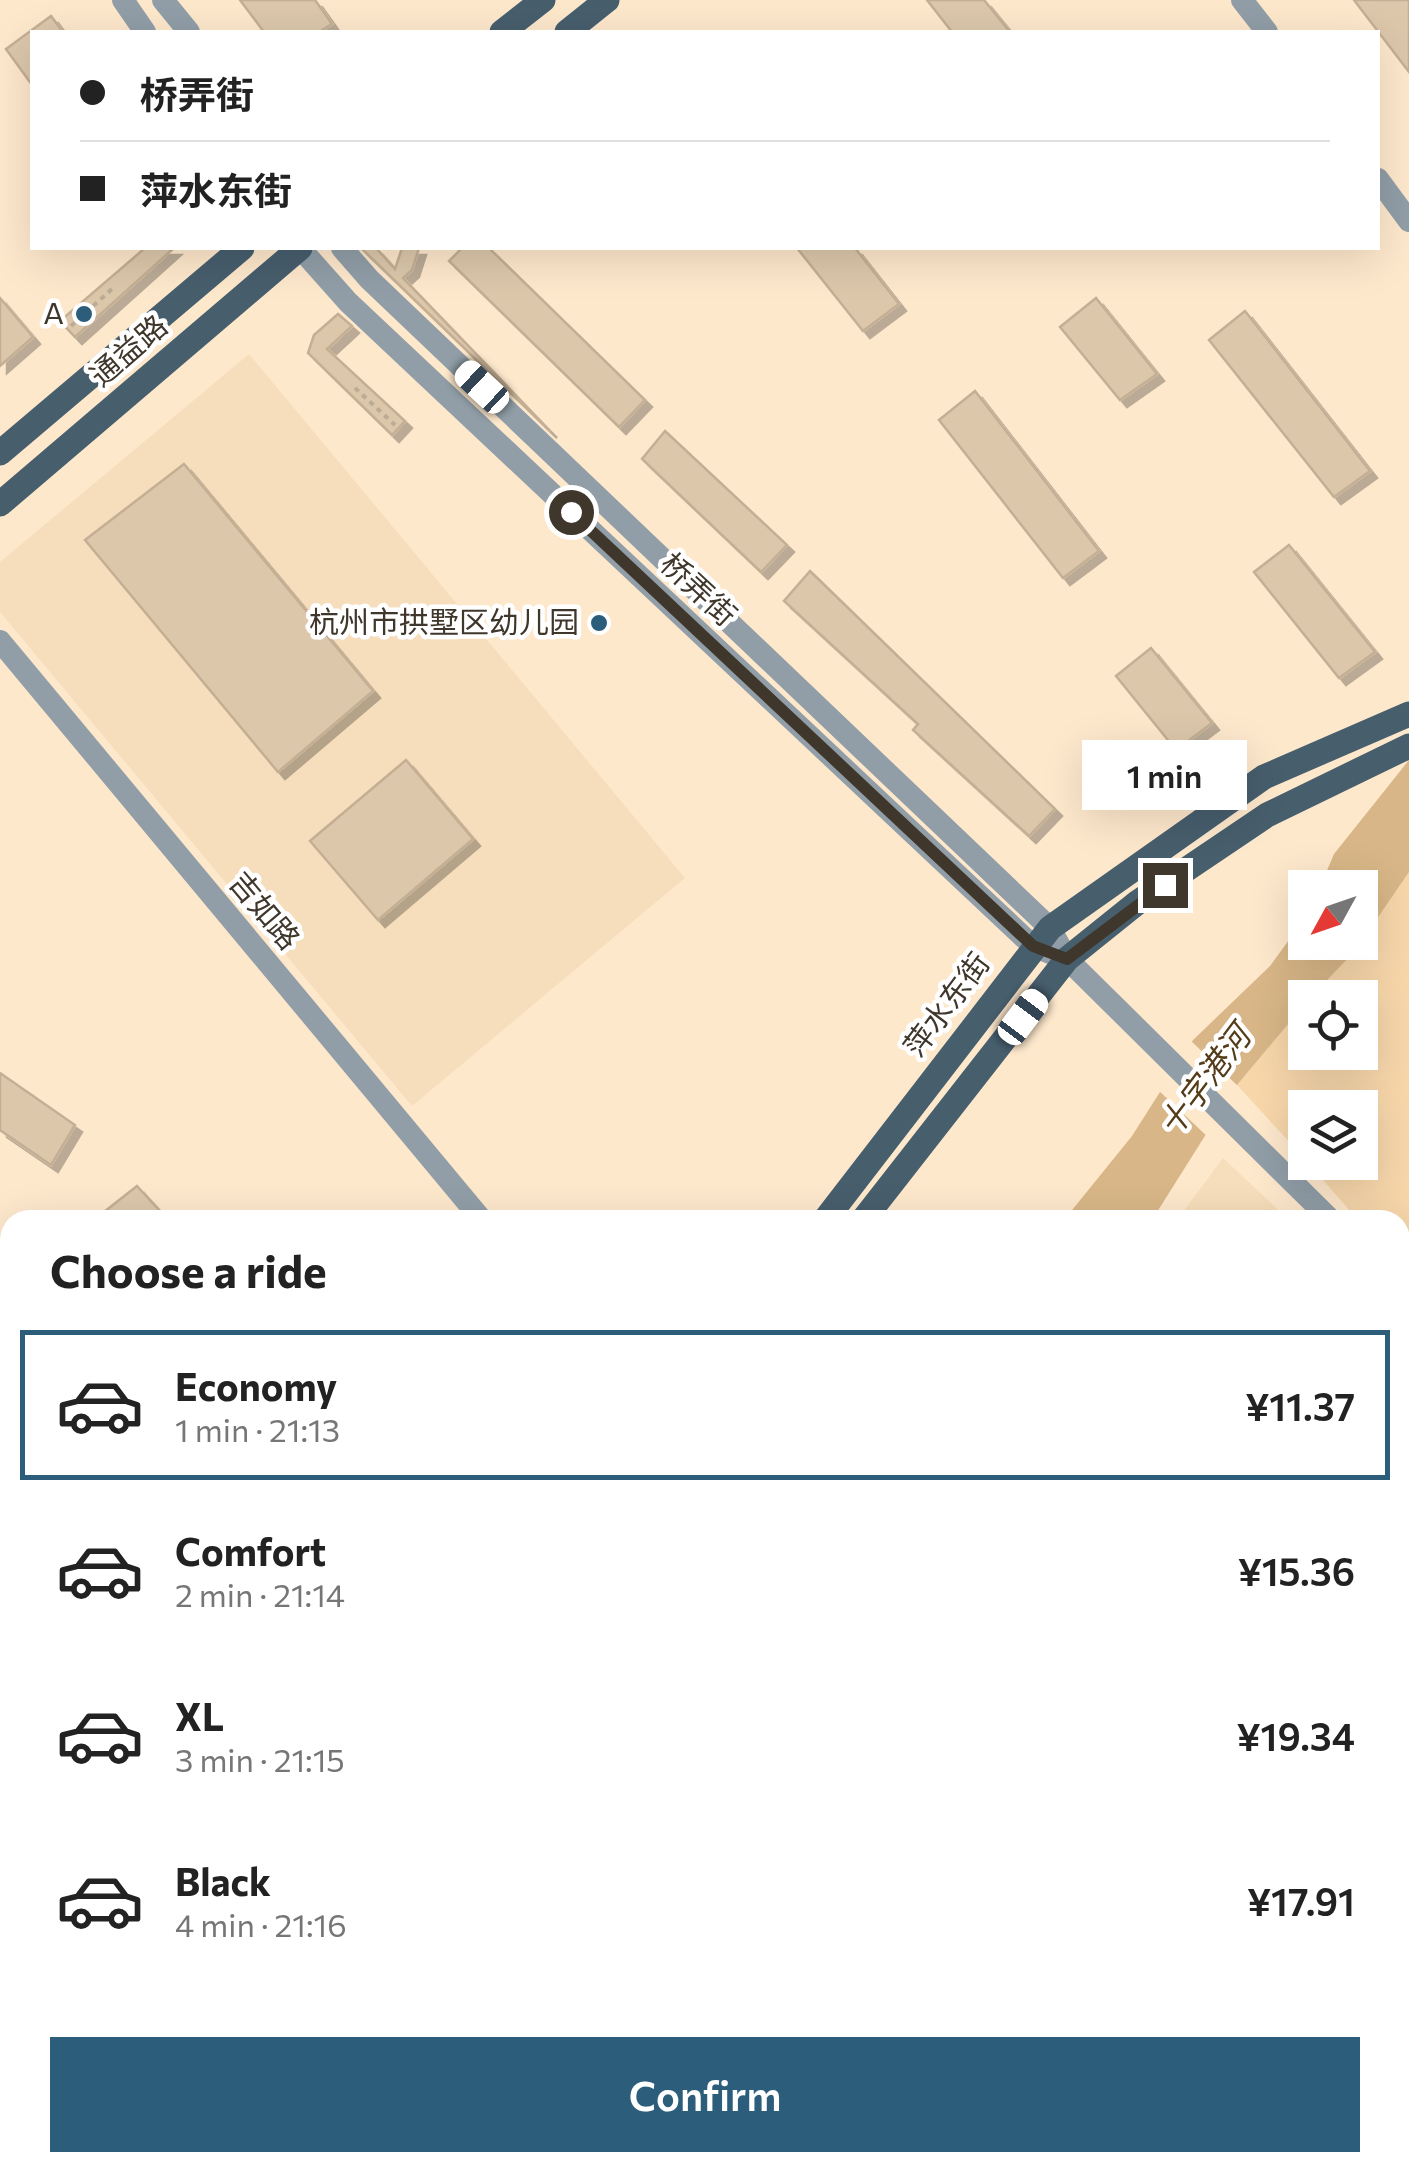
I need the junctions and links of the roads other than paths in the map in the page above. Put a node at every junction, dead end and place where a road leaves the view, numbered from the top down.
1 (123, 0) edge
2 (164, 0) edge
3 (543, 0) edge
4 (607, 0) edge
5 (1242, 0) edge
6 (145, 30) edge
7 (187, 30) edge
8 (505, 30) edge
9 (569, 30) edge
10 (1264, 30) edge
11 (1380, 182) edge
12 (1409, 221) edge
13 (240, 250) edge
14 (298, 250) edge
15 (302, 250) edge
16 (344, 250) edge
17 (0, 453) edge
18 (0, 504) edge
19 (0, 641) edge
20 (1409, 714) edge
21 (1409, 746) edge
22 (1042, 937) junction
23 (1067, 959) junction
24 (474, 1210) edge
25 (834, 1210) edge
26 (871, 1210) edge
27 (1322, 1210) edge

1 - 6 street
2 - 7 street
3 - 8 main road
4 - 9 main road
5 - 10 street
11 - 12 street
13 - 17 main road, 通益路
14 - 18 main road, 通益路
15 - 22 street, 桥弄街
16 - 22 street, 桥弄街
19 - 24 street, 吉如路
20 - 22 main road, 萍水东街
21 - 23 main road
22 - 23 street, 桥弄街
22 - 25 main road, 萍水东街
23 - 26 main road
23 - 27 street, 桥弄街

